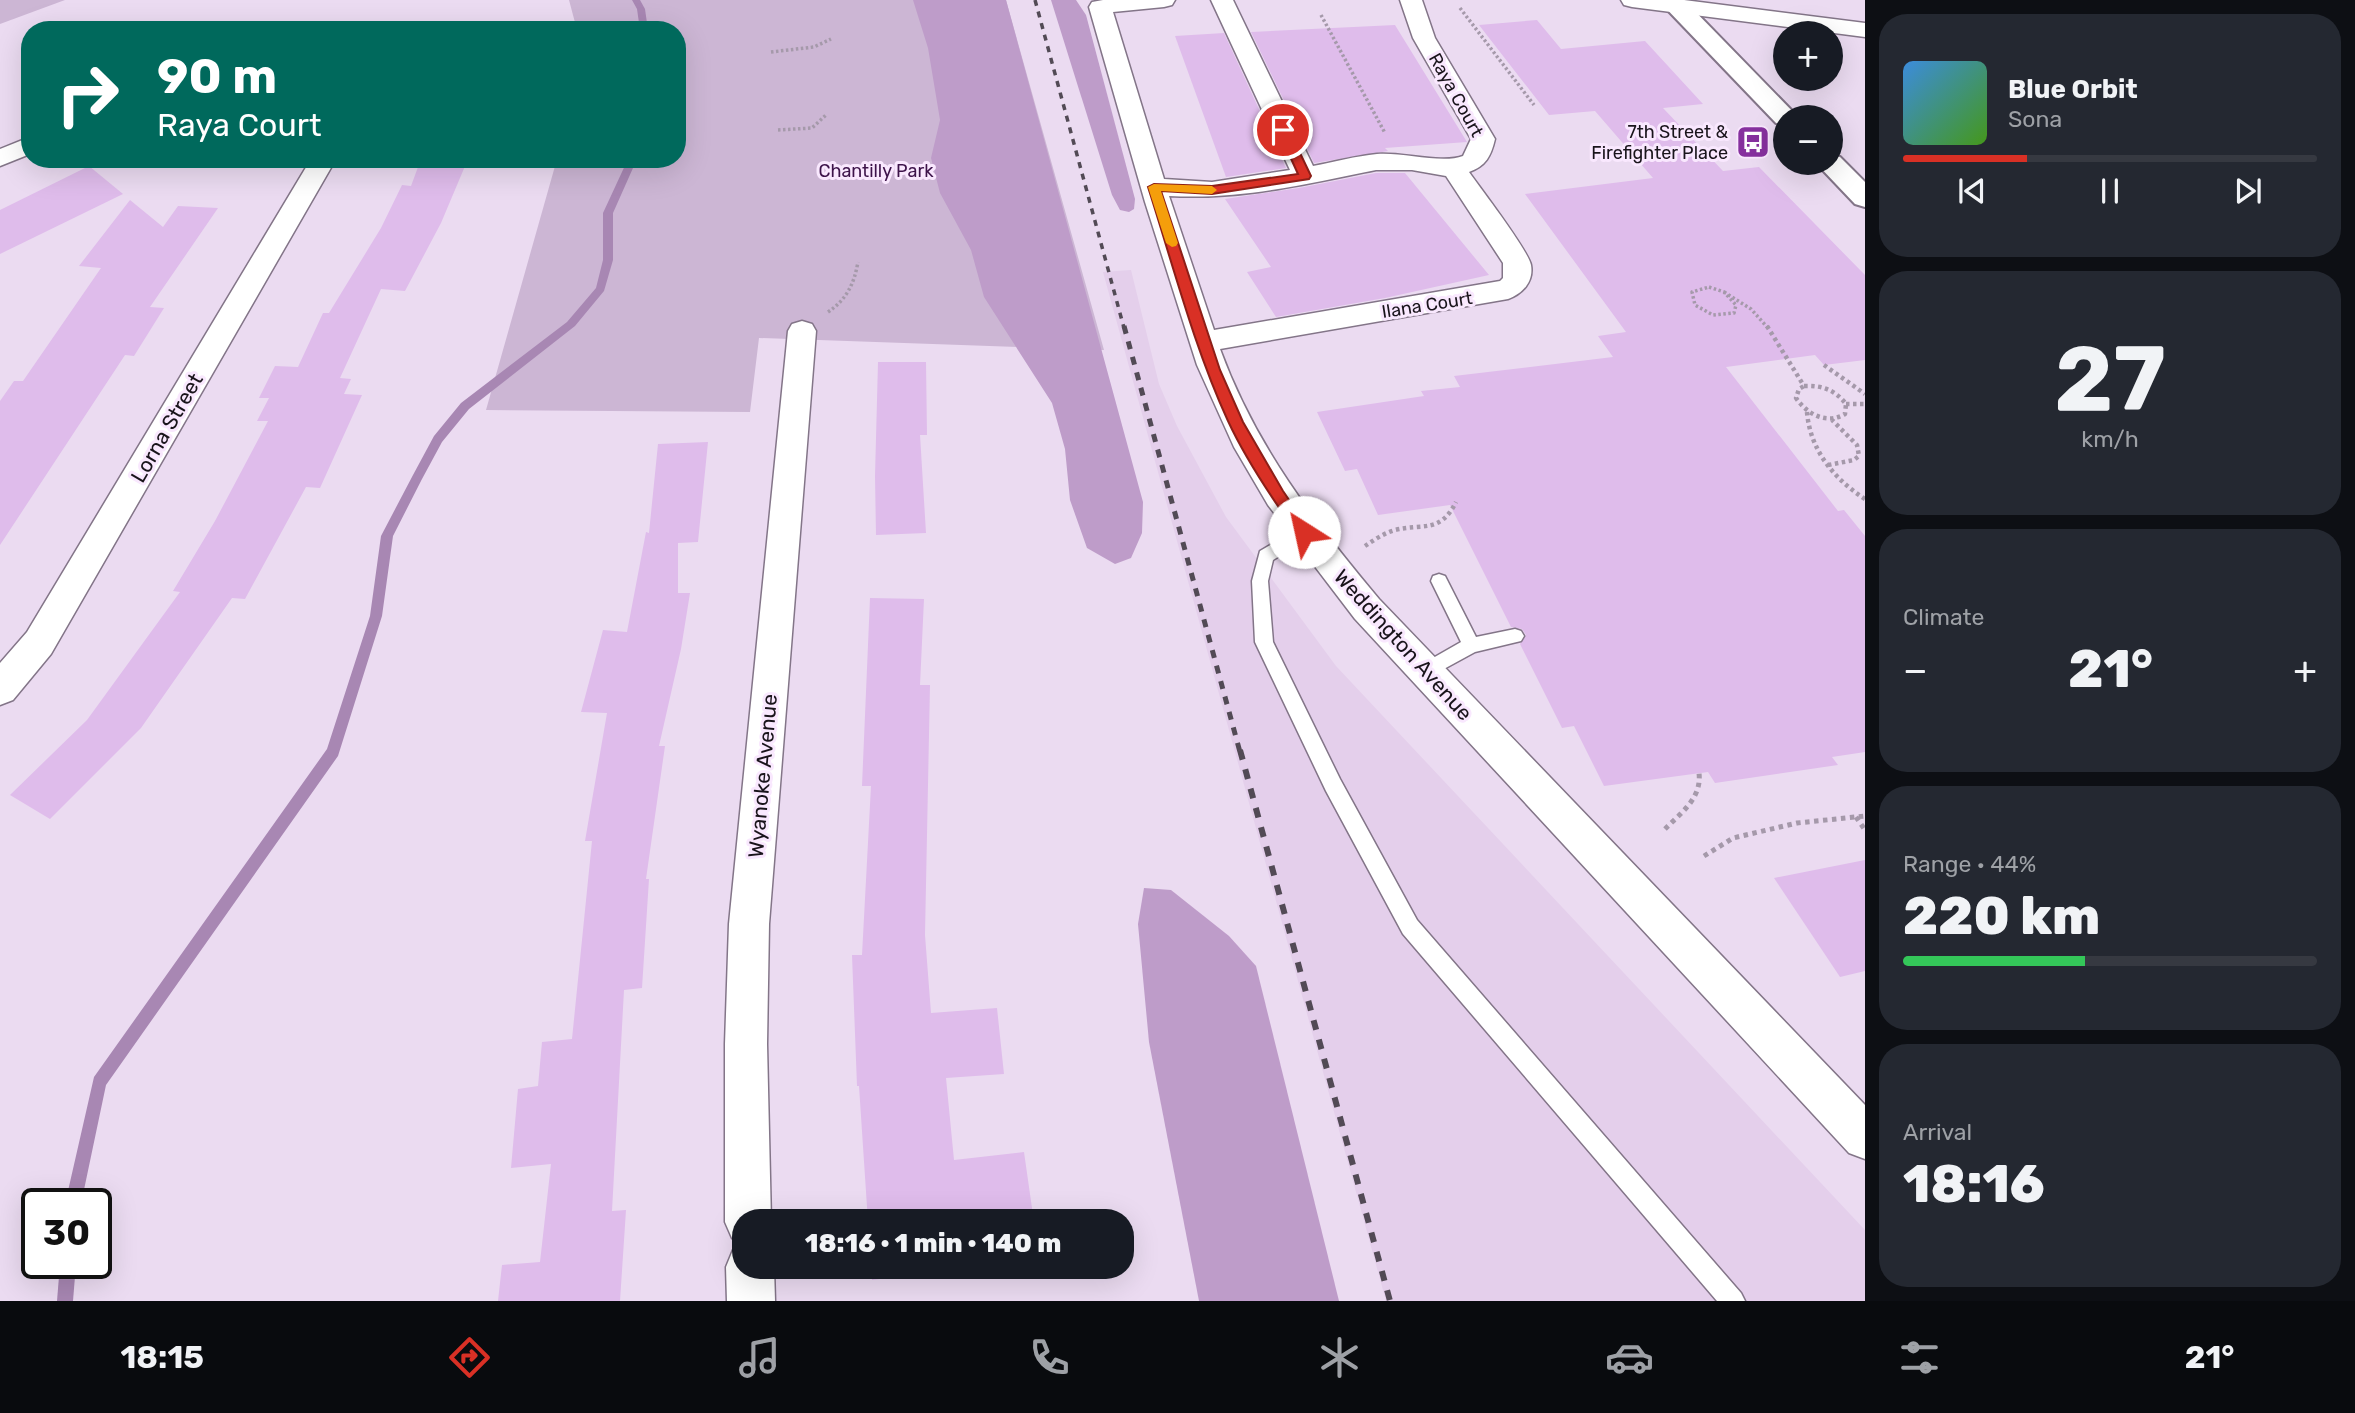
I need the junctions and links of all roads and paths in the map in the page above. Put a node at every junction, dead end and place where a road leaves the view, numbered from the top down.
1 (1164, 0) edge
2 (1222, 0) edge
3 (1411, 0) edge
4 (1632, 0) edge
5 (1672, 2) edge
6 (1111, 4) edge
7 (1460, 8) dead end
8 (1321, 15) dead end
9 (1865, 30) edge
10 (831, 38) dead end
11 (771, 52) dead end
12 (1534, 105) dead end
13 (1773, 105) edge
14 (827, 114) dead end
15 (778, 130) dead end
16 (1390, 141) dead end
17 (21, 149) edge
18 (0, 158) edge
19 (319, 168) edge
20 (1454, 169) junction
21 (1842, 175) edge
22 (1305, 176) junction
23 (1154, 187) junction
24 (1865, 198) edge
25 (858, 262) dead end
26 (1724, 292) junction
27 (809, 323) joint
28 (1204, 342) junction
29 (1824, 365) dead end
30 (1804, 386) junction
31 (1865, 394) edge
32 (1846, 404) junction
33 (1865, 404) edge
34 (1807, 411) junction
35 (1832, 419) junction
36 (1828, 465) junction
37 (1865, 499) edge
38 (1456, 502) dead end
39 (1304, 532) junction
40 (1364, 547) dead end
41 (1439, 581) dead end
42 (1515, 636) dead end
43 (1471, 645) junction
44 (1425, 671) junction
45 (0, 689) edge
46 (1699, 773) dead end
47 (1865, 816) edge
48 (1856, 817) junction
49 (1665, 829) dead end
50 (1865, 830) edge
51 (1704, 856) dead end
52 (1865, 1137) edge
53 (748, 1209) edge
54 (750, 1279) edge
55 (751, 1301) edge
56 (1733, 1301) edge

1 - 6 street
2 - 22 street
3 - 20 street, Raya Court
4 - 5 street
5 - 9 street
5 - 13 main road
6 - 23 street, Weddington Avenue
7 - 12 path
8 - 16 path
10 - 11 path
14 - 15 path
17 - 18 street
19 - 45 street, Lorna Street
20 - 22 street
20 - 28 street, Ilana Court
21 - 24 main road
22 - 23 street
23 - 28 street, Weddington Avenue
25 - 27 path
26 - 26 path
26 - 30 path
27 - 53 street, Wyanoke Avenue
28 - 39 street, Weddington Avenue
29 - 31 path
30 - 32 path
30 - 34 path
32 - 33 path
32 - 35 path
34 - 35 path
34 - 36 path
35 - 36 path
36 - 37 path
38 - 40 path
39 - 44 street, Weddington Avenue
39 - 56 lane
41 - 43 lane
42 - 43 lane
43 - 44 lane
44 - 52 street, Weddington Avenue
46 - 49 path
47 - 48 path
48 - 50 path
48 - 51 path
54 - 55 street

